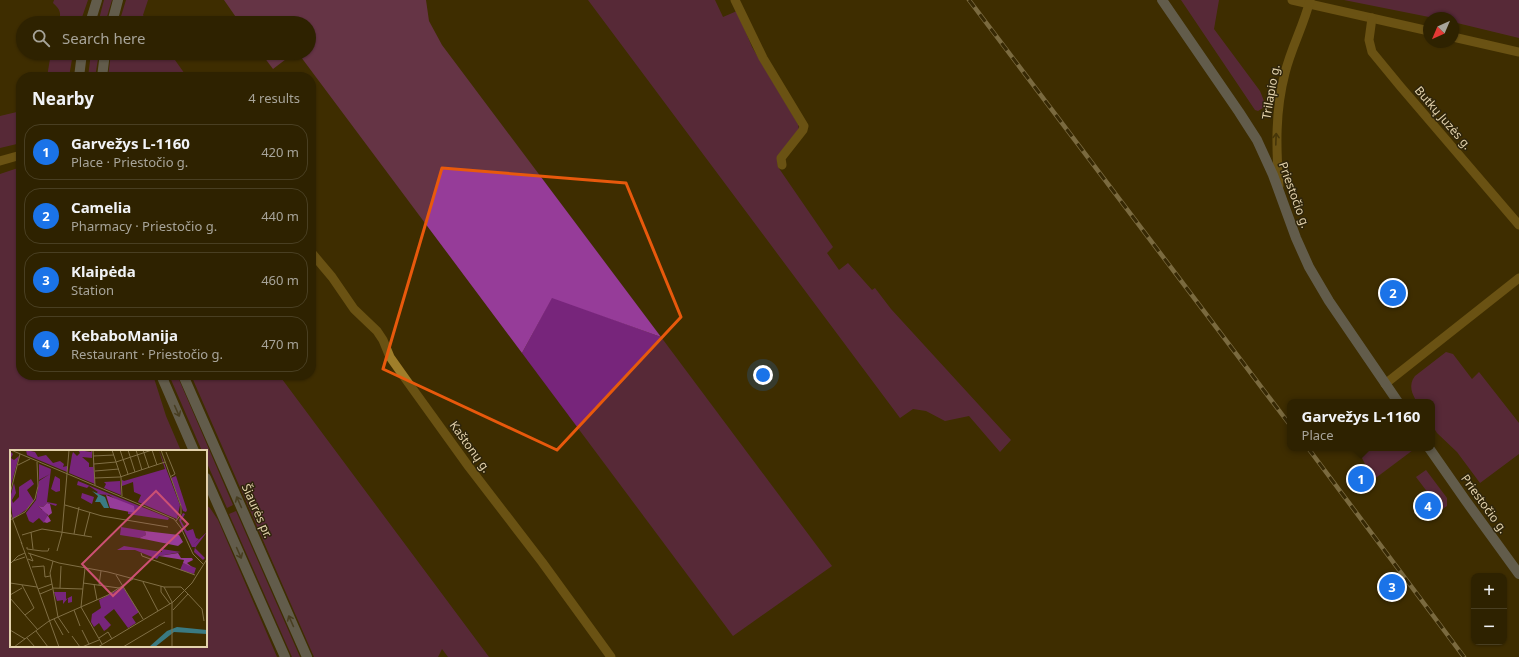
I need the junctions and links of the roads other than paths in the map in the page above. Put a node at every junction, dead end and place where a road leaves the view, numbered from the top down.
1 (97, 0) edge
2 (118, 0) edge
3 (734, 0) edge
4 (1162, 0) edge
5 (1292, 0) edge
6 (1309, 2) edge
7 (92, 16) edge
8 (114, 16) edge
9 (1372, 18) junction
10 (1423, 30) edge
11 (1459, 38) edge
12 (1519, 52) edge
13 (81, 60) edge
14 (104, 60) edge
15 (80, 72) edge
16 (103, 72) edge
17 (16, 156) edge
18 (0, 161) edge
19 (782, 165) dead end
20 (1279, 192) junction
21 (1519, 225) edge
22 (316, 258) edge
23 (1519, 278) edge
24 (163, 380) edge
25 (185, 380) edge
26 (1385, 384) junction
27 (1396, 399) edge
28 (194, 450) edge
29 (1431, 451) edge
30 (207, 480) edge
31 (1519, 574) edge
32 (285, 657) edge
33 (307, 657) edge
34 (611, 657) edge

1 - 7 main road
2 - 8 main road
3 - 19 street
4 - 20 main road, Priestočio g.
5 - 6 street
6 - 9 street
20 -> 6 street, Trilapio g.
9 - 10 street
9 - 21 street, Butkų Juzės g.
11 - 12 street
13 - 15 main road
14 - 16 main road
17 - 18 street
20 - 26 main road, Priestočio g.
22 - 34 street, Kaštonų g.
23 - 26 street
24 -> 28 main road
33 -> 25 main road, Šiaurės pr.
26 - 27 main road, Priestočio g.
29 - 31 main road, Priestočio g.
30 -> 32 main road

